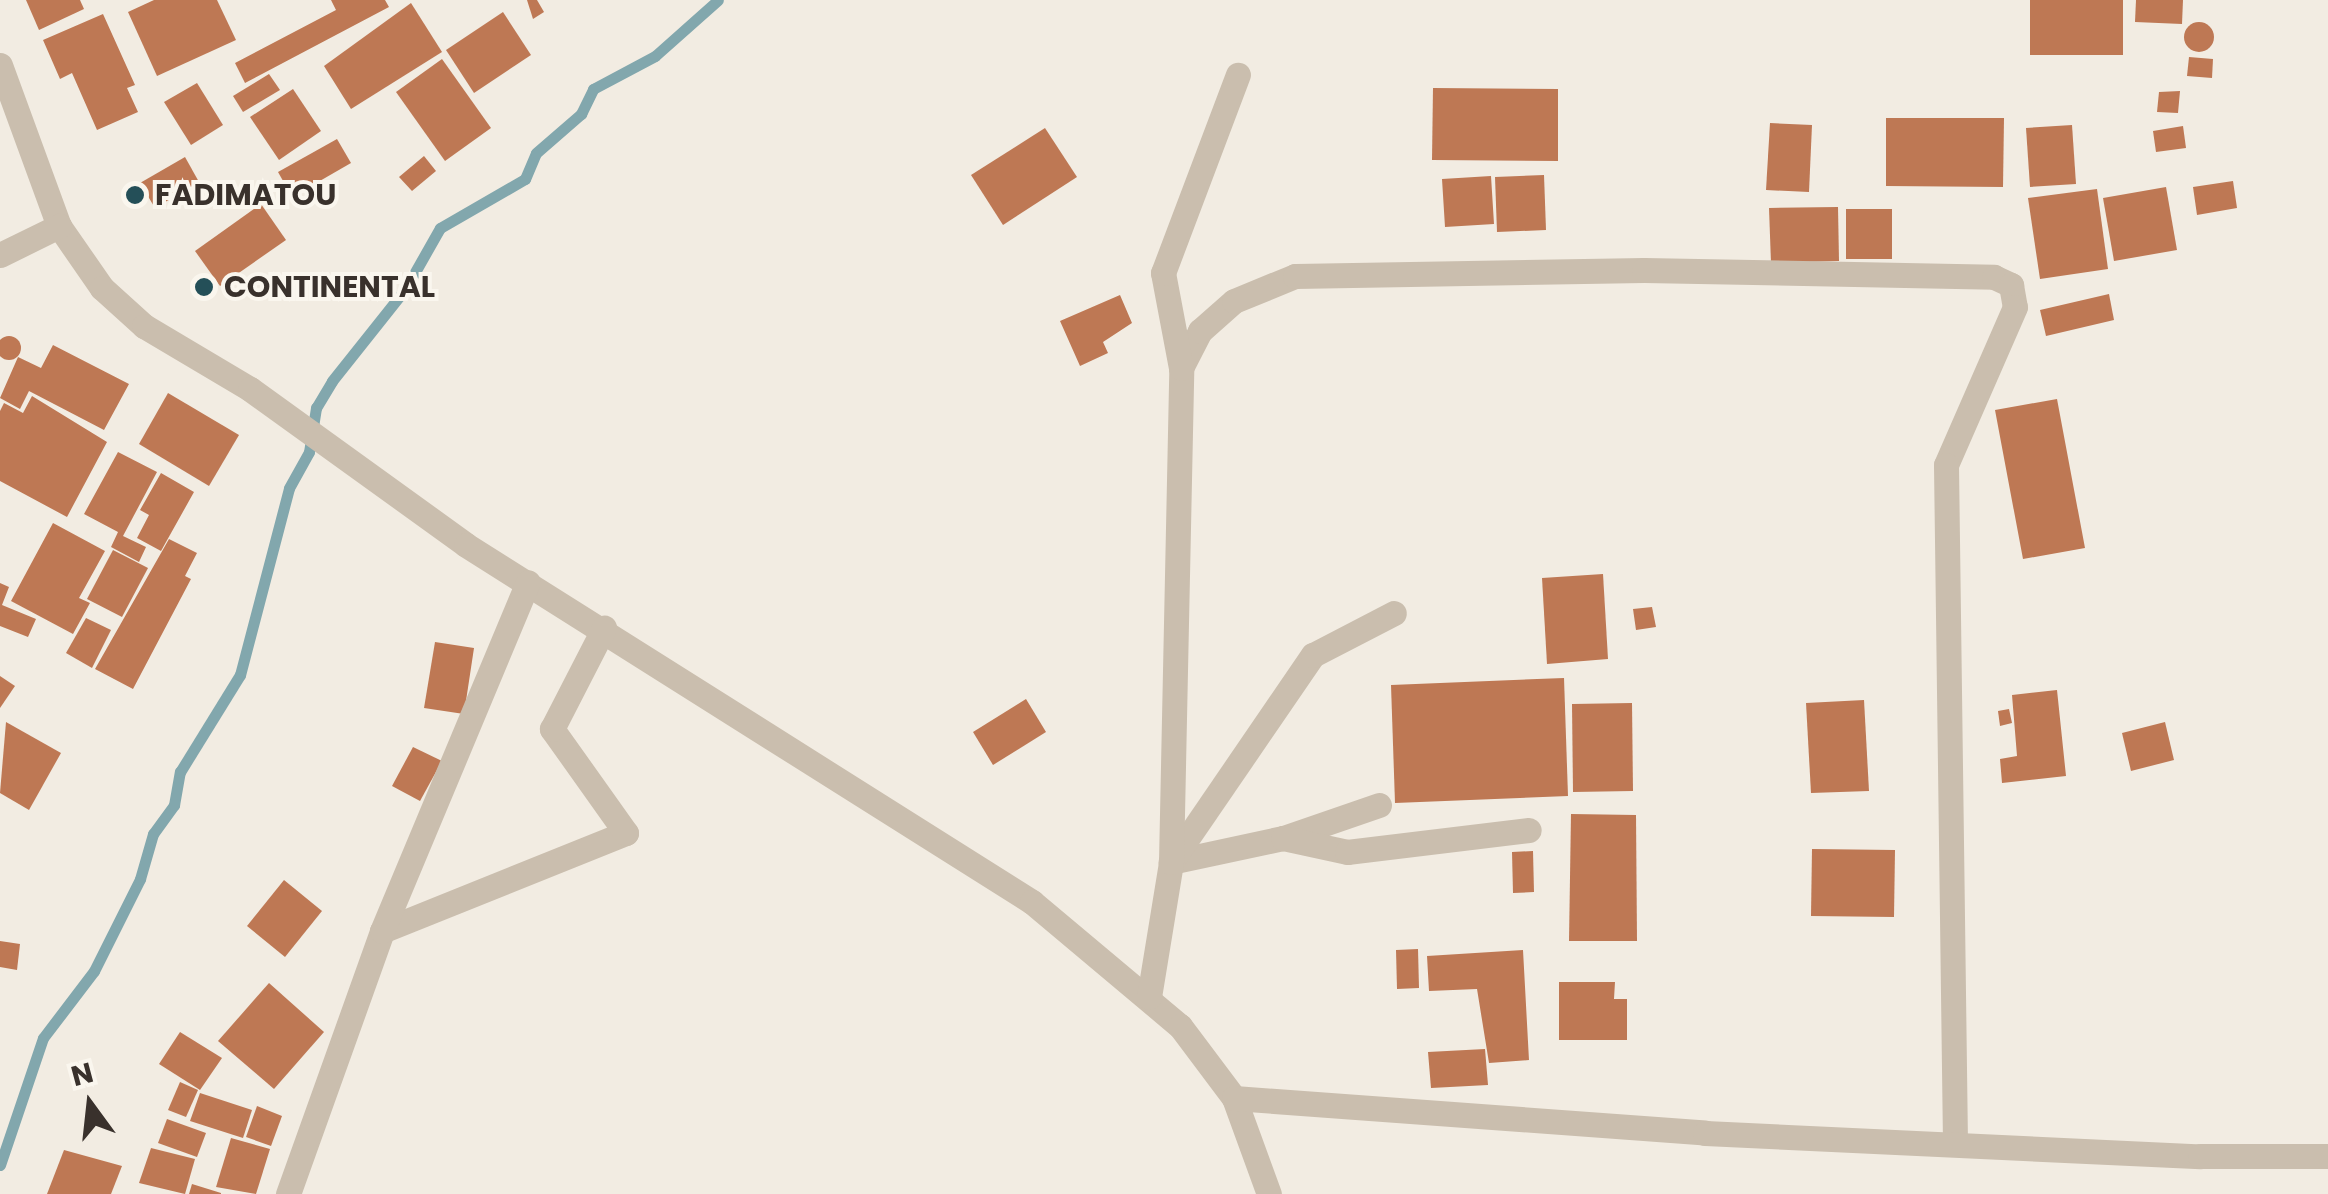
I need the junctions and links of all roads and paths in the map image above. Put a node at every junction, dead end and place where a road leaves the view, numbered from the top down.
1 (0, 65) edge
2 (1238, 74) dead end
3 (59, 226) junction
4 (0, 255) edge
5 (1181, 368) junction
6 (528, 582) junction
7 (1394, 613) dead end
8 (604, 628) junction
9 (1379, 804) dead end
10 (1529, 830) dead end
11 (1283, 838) junction
12 (1171, 862) junction
13 (382, 931) junction
14 (1148, 996) junction
15 (1234, 1098) junction
16 (1954, 1144) junction
17 (2328, 1156) edge
18 (288, 1194) edge
19 (1269, 1194) edge

1 - 3 street
2 - 5 street
3 - 4 street
3 - 6 street
5 - 12 street
5 - 16 street
6 - 8 street
6 - 13 street
7 - 12 street
8 - 13 street
8 - 14 street
9 - 11 street
10 - 11 street
11 - 12 street
12 - 14 street
13 - 18 street
14 - 15 street
15 - 16 street
15 - 19 street
16 - 17 street

